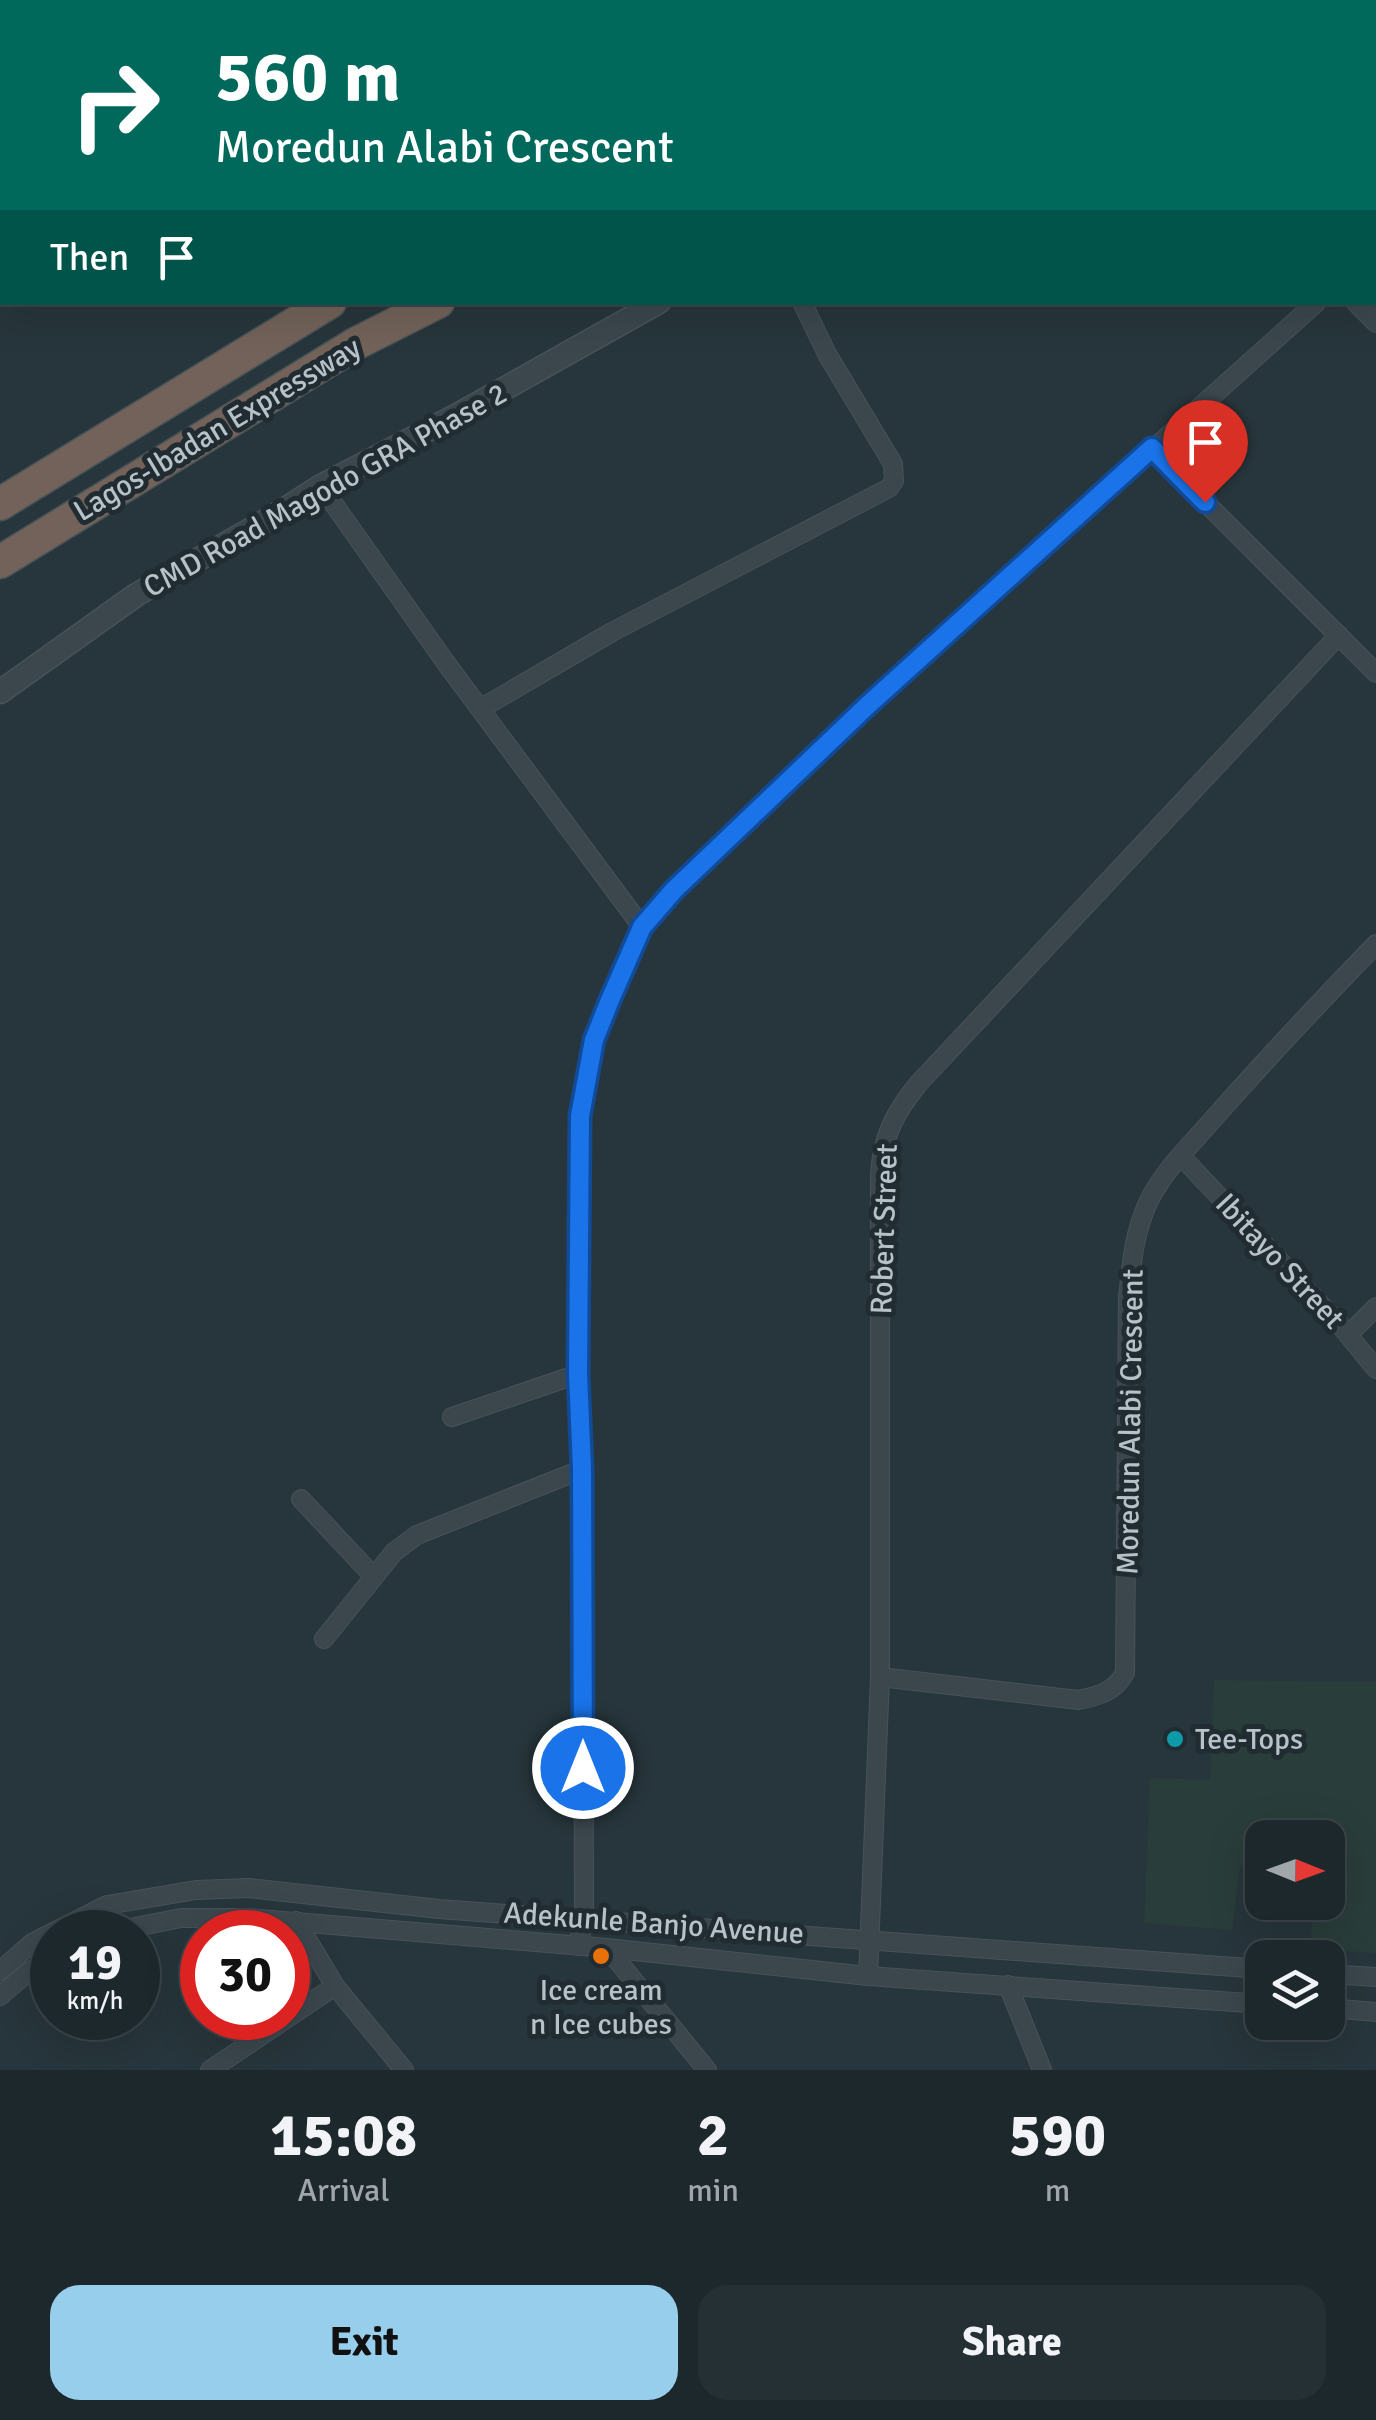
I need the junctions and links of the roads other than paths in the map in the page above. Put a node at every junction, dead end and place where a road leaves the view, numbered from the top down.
1 (325, 305) edge
2 (432, 305) edge
3 (654, 305) edge
4 (803, 305) edge
5 (1314, 305) edge
6 (1358, 305) edge
7 (1376, 323) edge
8 (1152, 448) junction
9 (321, 486) junction
10 (0, 504) edge
11 (0, 562) edge
12 (1339, 635) junction
13 (1376, 673) edge
14 (0, 692) edge
15 (480, 709) junction
16 (642, 927) junction
17 (1376, 944) edge
18 (1181, 1156) junction
19 (1376, 1307) edge
20 (1349, 1334) junction
21 (1376, 1368) edge
22 (578, 1374) junction
23 (452, 1417) dead end
24 (582, 1469) junction
25 (302, 1499) dead end
26 (374, 1578) junction
27 (324, 1638) dead end
28 (880, 1677) junction
29 (584, 1918) junction
30 (310, 1923) edge
31 (868, 1938) junction
32 (310, 1945) edge
33 (578, 1946) junction
34 (607, 1948) junction
35 (1245, 1968) edge
36 (0, 1971) edge
37 (30, 1971) edge
38 (1345, 1975) edge
39 (868, 1976) junction
40 (1376, 1978) edge
41 (1008, 1985) junction
42 (335, 1986) junction
43 (0, 1996) edge
44 (1245, 2003) edge
45 (1345, 2009) edge
46 (1376, 2012) edge
47 (399, 2064) edge
48 (210, 2070) edge
49 (378, 2070) edge
50 (707, 2070) edge
51 (1042, 2070) edge

1 - 10 highway, Lagos-Ibadan Expressway
2 - 11 highway, Lagos-Ibadan Expressway
3 - 9 street, CMD Road Magodo GRA Phase 2
4 - 15 street
5 - 8 street
6 - 7 street
8 - 12 street
8 - 16 street
9 - 14 street, CMD Road Magodo GRA Phase 2
9 - 15 street
12 - 13 street
12 - 28 street, Robert Street
15 - 16 street
16 - 22 street
17 - 18 street, Moredun Alabi Crescent
18 - 20 street, Ibitayo Street
18 - 28 street, Moredun Alabi Crescent
19 - 20 street
20 - 21 street, Ibitayo Street
22 - 23 street
22 - 24 street
24 - 26 street
24 - 29 street
25 - 26 street
26 - 27 street
28 - 31 street, Robert Street
29 - 31 street, Adekunle Banjo Avenue
29 - 33 street
29 - 36 street, Adekunle Banjo Avenue
30 - 33 street, Adekunle Banjo Avenue
31 - 35 street, Adekunle Banjo Avenue
31 - 39 street, Robert Street
32 - 42 street
33 - 34 street, Adekunle Banjo Avenue
34 - 39 street, Adekunle Banjo Avenue
34 - 50 street
37 - 43 street
38 - 40 street
39 - 41 street, Adekunle Banjo Avenue
41 - 44 street, Adekunle Banjo Avenue
41 - 51 street
42 - 47 street
42 - 48 street
45 - 46 street
47 - 49 street

